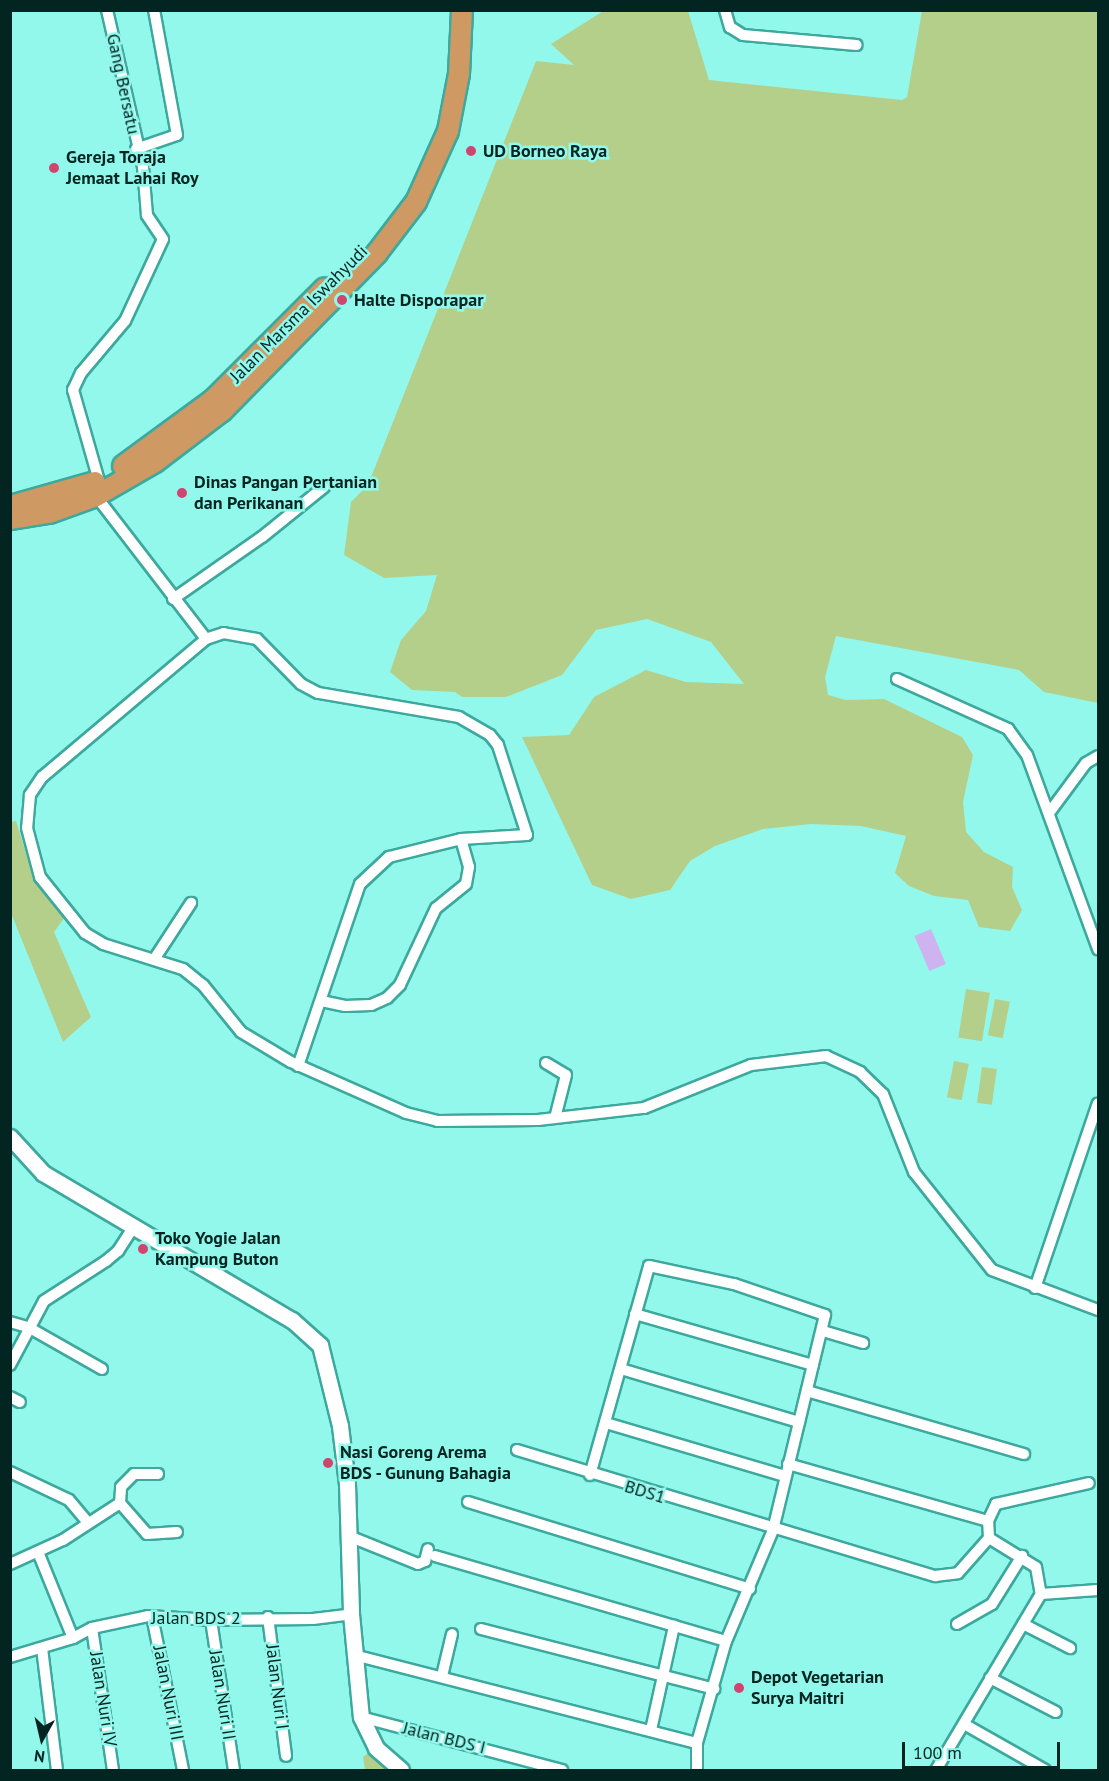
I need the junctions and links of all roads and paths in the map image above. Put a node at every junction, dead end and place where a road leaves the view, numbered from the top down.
1 (106, 10) edge
2 (154, 10) edge
3 (452, 10) edge
4 (462, 10) edge
5 (725, 10) edge
6 (857, 45) dead end
7 (136, 148) junction
8 (324, 487) dead end
9 (97, 489) junction
10 (10, 506) edge
11 (10, 519) edge
12 (173, 599) junction
13 (206, 639) junction
14 (897, 679) dead end
15 (1098, 756) edge
16 (1048, 813) junction
17 (462, 839) junction
18 (191, 903) dead end
19 (1098, 949) edge
20 (155, 958) junction
21 (322, 1001) junction
22 (546, 1063) dead end
23 (298, 1066) junction
24 (1098, 1102) edge
25 (555, 1118) junction
26 (10, 1137) edge
27 (134, 1226) junction
28 (1035, 1288) junction
29 (1098, 1310) edge
30 (635, 1314) junction
31 (10, 1322) edge
32 (29, 1327) junction
33 (823, 1331) junction
34 (863, 1343) dead end
35 (10, 1365) edge
36 (813, 1365) junction
37 (102, 1369) dead end
38 (621, 1369) junction
39 (807, 1391) junction
40 (799, 1422) junction
41 (606, 1423) junction
42 (518, 1450) dead end
43 (1024, 1454) dead end
44 (788, 1464) junction
45 (10, 1472) edge
46 (158, 1474) dead end
47 (590, 1475) junction
48 (784, 1476) junction
49 (1089, 1483) dead end
50 (468, 1502) dead end
51 (120, 1503) junction
52 (988, 1521) junction
53 (88, 1523) junction
54 (773, 1530) junction
55 (177, 1532) dead end
56 (351, 1537) junction
57 (989, 1538) junction
58 (38, 1552) junction
59 (1022, 1556) junction
60 (10, 1564) edge
61 (750, 1589) junction
62 (1098, 1590) edge
63 (1041, 1594) junction
64 (351, 1614) junction
65 (152, 1616) junction
66 (268, 1617) junction
67 (211, 1620) junction
68 (957, 1624) dead end
69 (1023, 1624) junction
70 (674, 1626) junction
71 (92, 1628) junction
72 (481, 1629) dead end
73 (452, 1634) dead end
74 (73, 1638) junction
75 (726, 1641) junction
76 (42, 1648) junction
77 (1070, 1648) dead end
78 (354, 1655) junction
79 (10, 1658) edge
80 (442, 1676) junction
81 (662, 1676) junction
82 (990, 1678) junction
83 (714, 1689) junction
84 (1056, 1712) dead end
85 (361, 1717) junction
86 (964, 1724) junction
87 (651, 1730) junction
88 (697, 1743) junction
89 (286, 1756) dead end
90 (57, 1770) edge
91 (113, 1770) edge
92 (183, 1770) edge
93 (234, 1770) edge
94 (401, 1770) edge
95 (562, 1770) edge
96 (697, 1770) edge
97 (938, 1770) edge
98 (1045, 1770) edge

1 - 7 street, Gang Bersatu
2 - 7 street
3 - 9 highway, Jalan Marsma Iswahyudi
4 - 9 highway, Jalan Marsma Iswahyudi
5 - 6 street
7 - 9 street, Gang Bersatu
8 - 12 street
9 - 10 highway, Jalan Marsma Iswahyudi
9 - 11 highway, Jalan Marsma Iswahyudi
9 - 12 street
12 - 13 street
13 - 17 street
13 - 20 street
14 - 16 street
15 - 16 street
16 - 19 street
17 - 21 street
17 - 21 street
18 - 20 street
20 - 23 street
21 - 23 street
22 - 25 street
23 - 25 street
24 - 28 street
25 - 28 street
26 - 27 street
27 - 32 street
27 - 56 street
28 - 29 street
30 - 33 street
30 - 36 street
30 - 38 street
31 - 32 street
32 - 35 street
32 - 37 street
33 - 34 street
33 - 36 street
36 - 39 street
38 - 40 street
38 - 41 street
39 - 40 street
39 - 43 street
40 - 44 street
41 - 47 street
41 - 48 street
42 - 47 street, BDS1
44 - 48 street
44 - 52 street
45 - 53 street
46 - 51 street
47 - 54 street, BDS1
48 - 54 street
49 - 52 street
50 - 61 street
51 - 53 street
51 - 55 street
52 - 57 street
53 - 58 street
54 - 57 street, BDS1
54 - 61 street
56 - 64 street
56 - 70 street
57 - 59 street
58 - 60 street
58 - 74 street
59 - 63 street
59 - 68 street
61 - 75 street
62 - 63 street
63 - 69 street
64 - 66 street, Jalan BDS 2
64 - 78 street
65 - 67 street, Jalan BDS 2
65 - 71 street, Jalan BDS 2
65 - 92 street, Jalan Nuri III
66 - 67 street, Jalan BDS 2
66 - 89 street, Jalan Nuri I
67 - 93 street, Jalan Nuri II
69 - 77 street
69 - 82 street
70 - 75 street
70 - 81 street
71 - 74 street, Jalan BDS 2
71 - 91 street, Jalan Nuri IV
72 - 81 street
73 - 80 street
74 - 76 street, Jalan BDS 2
75 - 83 street
76 - 79 street, Jalan BDS 2
76 - 90 street
78 - 80 street
78 - 85 street
80 - 87 street
81 - 83 street
81 - 87 street
82 - 84 street
82 - 86 street
83 - 88 street
85 - 94 street
85 - 95 street, Jalan BDS I
86 - 97 street
86 - 98 street
87 - 88 street
88 - 96 street

